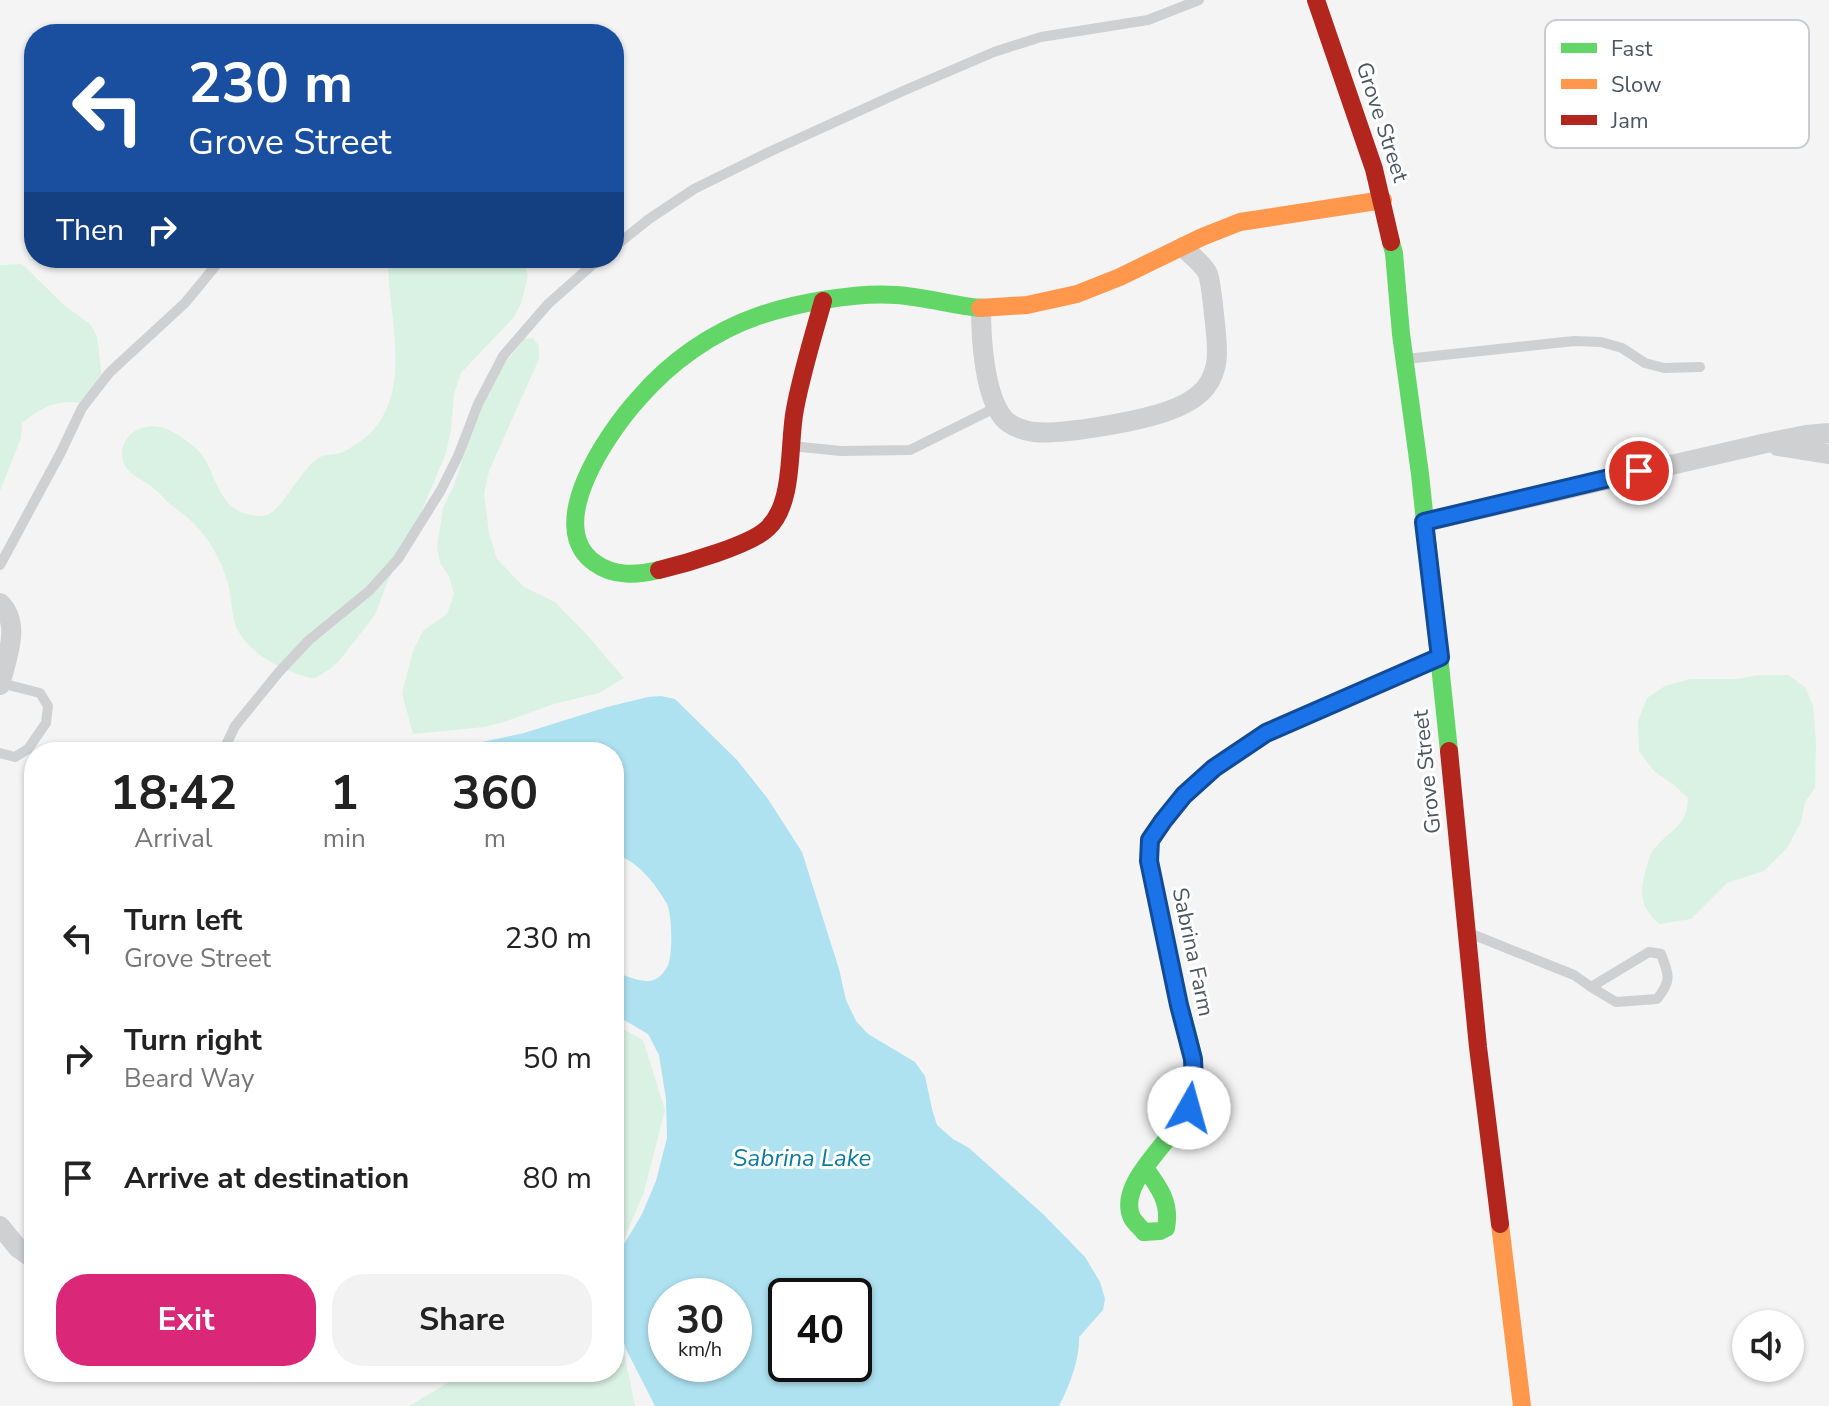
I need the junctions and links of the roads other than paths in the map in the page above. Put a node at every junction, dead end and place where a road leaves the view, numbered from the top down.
1 (1199, 0) edge
2 (1316, 0) edge
3 (1383, 200) junction
4 (1217, 231) junction
5 (624, 239) edge
6 (1183, 247) junction
7 (214, 268) edge
8 (589, 268) edge
9 (1207, 272) junction
10 (823, 301) junction
11 (981, 308) junction
12 (1404, 359) junction
13 (1700, 367) dead end
14 (997, 407) junction
15 (1829, 433) edge
16 (1762, 444) junction
17 (789, 446) junction
18 (1829, 454) edge
19 (1424, 522) junction
20 (0, 565) edge
21 (0, 603) edge
22 (1440, 657) junction
23 (0, 684) edge
24 (33, 742) edge
25 (227, 742) edge
26 (24, 751) edge
27 (0, 753) edge
28 (1467, 933) junction
29 (1591, 987) junction
30 (1145, 1168) dead end
31 (0, 1226) edge
32 (24, 1252) edge
33 (1522, 1406) edge

1 - 5 lane
2 - 3 street, Grove Street
3 - 4 street
3 - 12 street, Grove Street
4 - 6 street
4 - 9 street
6 - 9 street
6 - 11 street
7 - 20 lane
8 - 25 lane
9 - 14 street
10 - 11 street
10 - 17 street
10 - 17 street
11 - 14 street
12 - 13 lane
12 - 19 street, Grove Street
14 - 17 lane
15 - 16 street
16 - 18 street
16 - 19 street
19 - 22 street, Grove Street
21 - 23 street
22 - 28 street, Grove Street
22 - 30 street, Sabrina Farm
23 - 24 lane
26 - 27 lane
28 - 29 lane
28 - 33 street, Grove Street
29 - 29 lane
31 - 32 street

